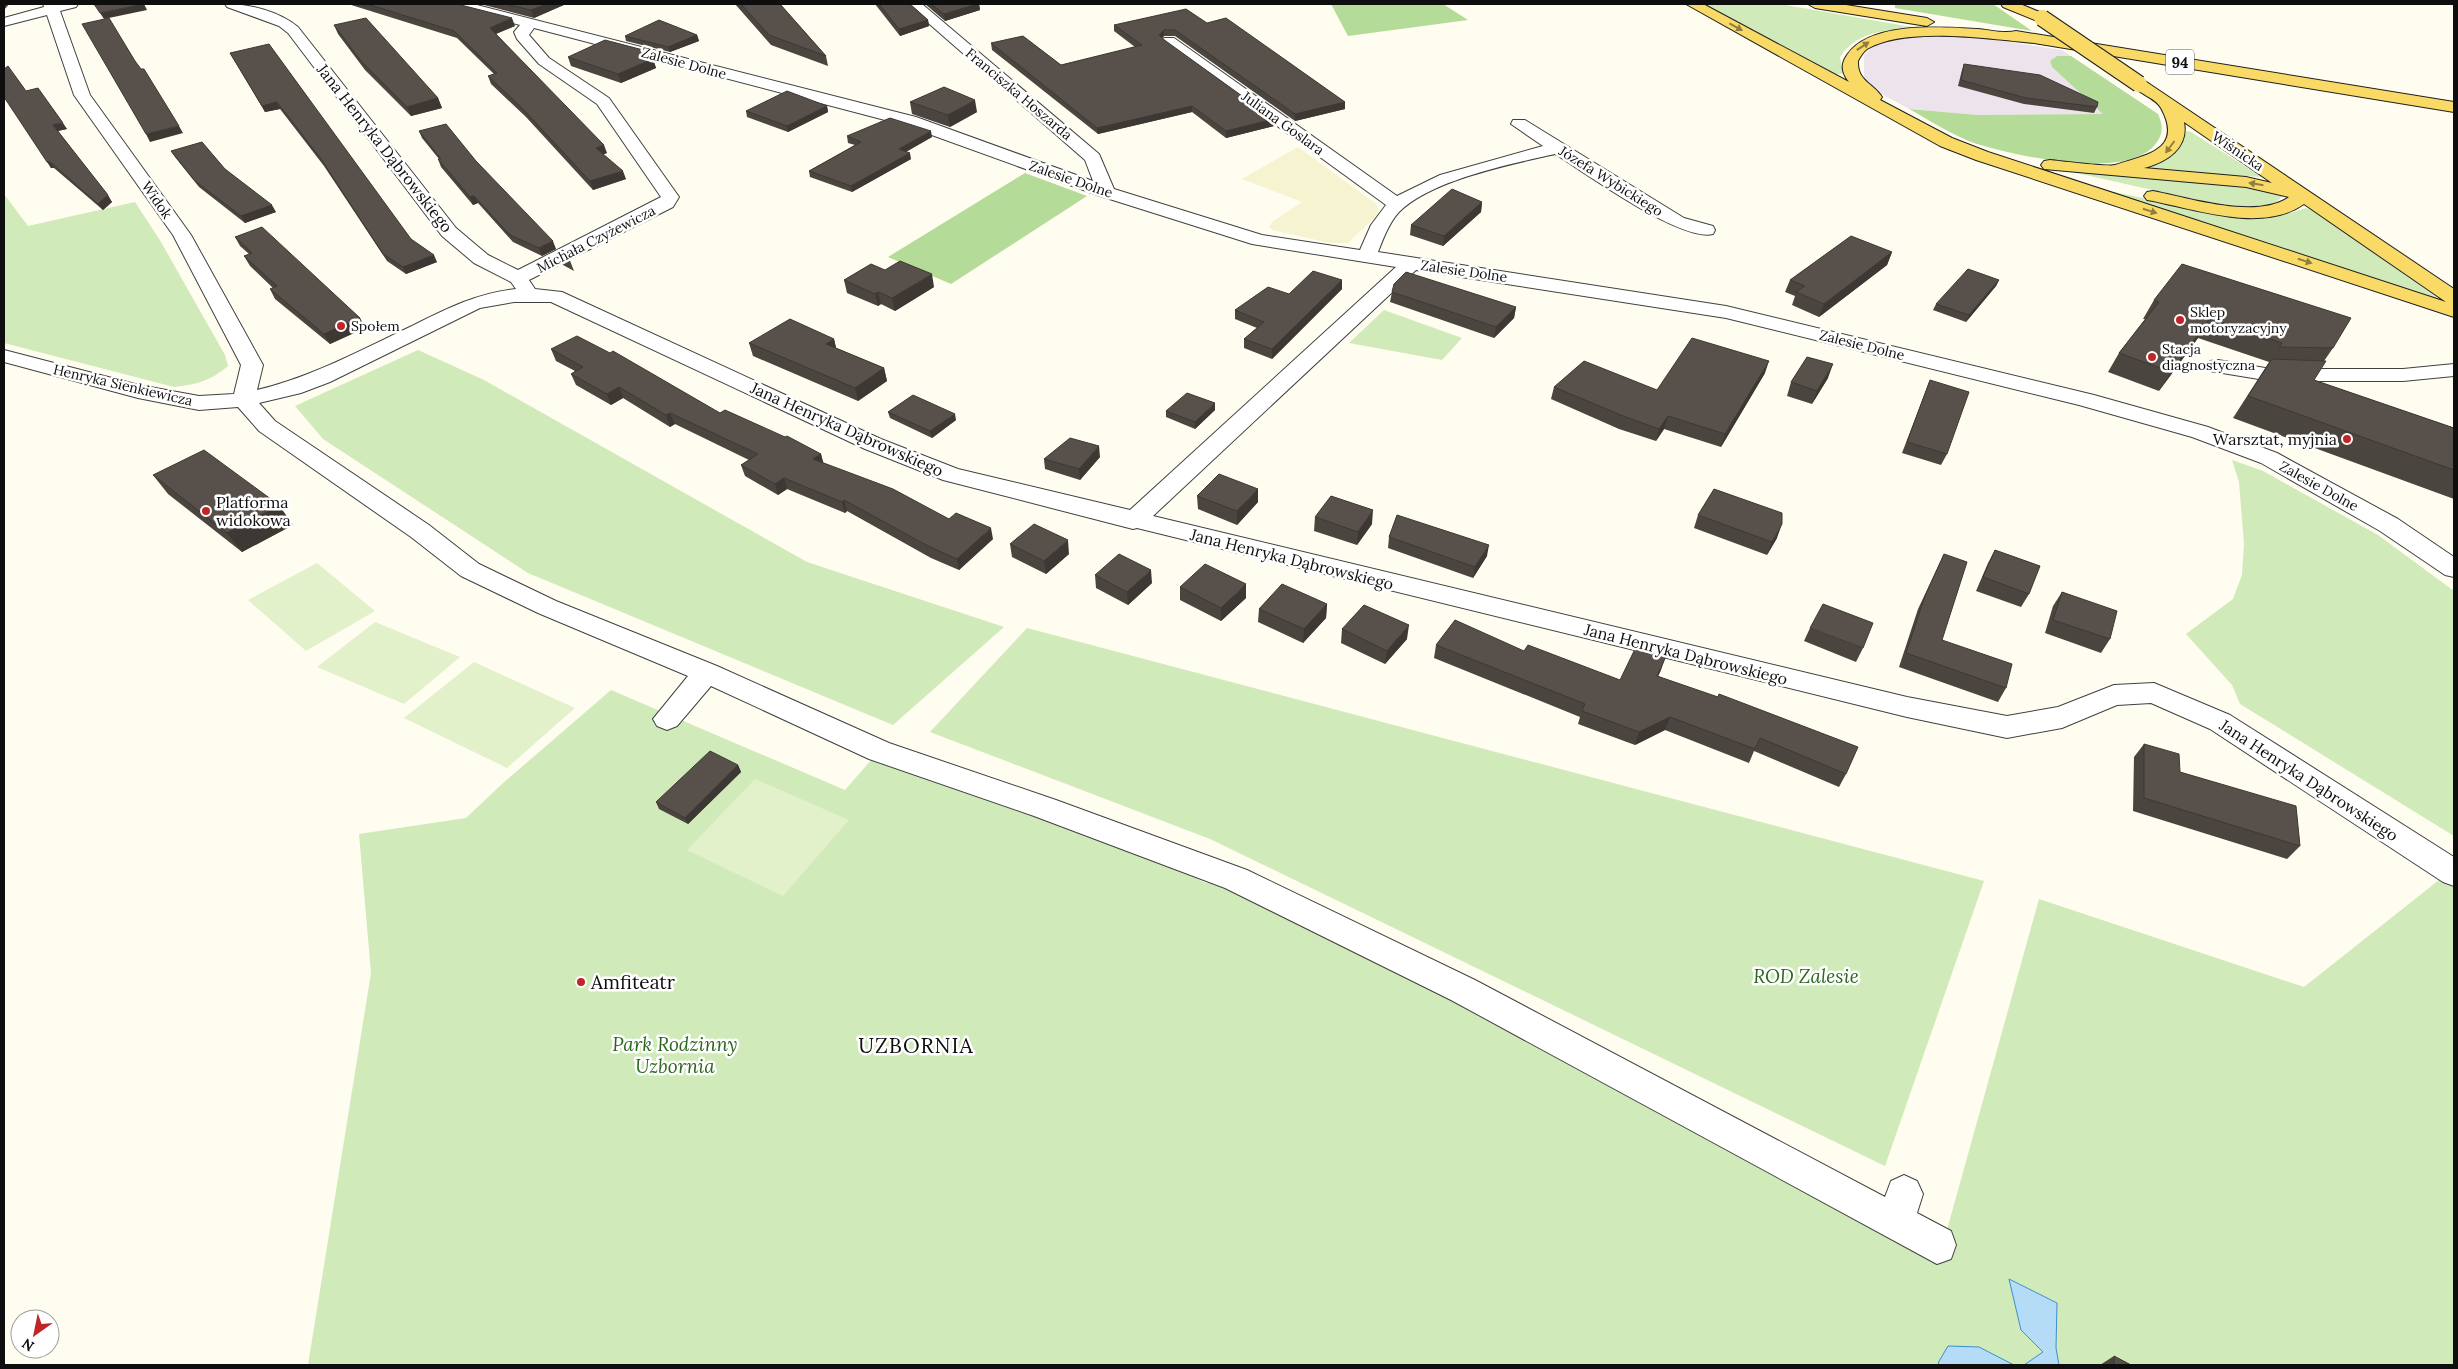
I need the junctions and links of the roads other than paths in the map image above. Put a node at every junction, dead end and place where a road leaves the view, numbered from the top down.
1 (71, 4) edge
2 (232, 4) edge
3 (457, 4) edge
4 (1693, 4) edge
5 (1815, 4) edge
6 (2008, 4) edge
7 (2021, 4) edge
8 (50, 7) edge
9 (917, 8) edge
10 (2042, 18) junction
11 (4, 22) edge
12 (531, 23) junction
13 (2035, 39) junction
14 (1169, 41) edge
15 (2166, 102) junction
16 (2454, 107) edge
17 (1519, 124) dead end
18 (1557, 148) junction
19 (2021, 168) junction
20 (2100, 170) junction
21 (1106, 192) junction
22 (2304, 195) junction
23 (1398, 204) junction
24 (1706, 230) dead end
25 (1366, 258) junction
26 (1411, 264) junction
27 (477, 281) junction
28 (523, 285) junction
29 (2454, 298) edge
30 (2454, 311) edge
31 (4, 356) edge
32 (2218, 366) dead end
33 (2454, 370) edge
34 (296, 372) dead end
35 (272, 393) junction
36 (244, 400) junction
37 (1133, 521) junction
38 (2454, 569) edge
39 (707, 674) junction
40 (667, 719) dead end
41 (2454, 873) edge
42 (1937, 1245) dead end

1 - 8 street
2 - 27 street, Jana Henryka Dąbrowskiego
3 - 12 street, Zalesie Dolne
4 -> 19 main road
5 - 13 main road, 94
6 - 10 main road
7 - 10 main road, Wiśnicka
8 - 11 street
8 - 36 street, Widok
9 - 21 street, Franciszka Hoszarda
10 - 15 main road, Wiśnicka, bridge
12 - 21 street, Zalesie Dolne
12 - 28 street, Michała Czyżewicza
13 - 16 main road, 94
20 -> 13 main road
14 - 23 street, Juliana Goslara
15 -> 20 main road
15 - 22 main road, Wiśnicka
17 - 18 street, Józefa Wybickiego
18 - 23 street
18 - 24 street, Józefa Wybickiego
19 - 22 main road
19 -> 30 main road
22 -> 20 main road
21 - 25 street, Zalesie Dolne
22 - 29 main road, Wiśnicka
23 - 25 street
25 - 26 street, Zalesie Dolne
26 - 37 street
26 - 38 street, Zalesie Dolne
27 - 28 street, Jana Henryka Dąbrowskiego
27 - 28 street, Henryka Sienkiewicza
27 - 35 street, Henryka Sienkiewicza
28 - 37 street, Jana Henryka Dąbrowskiego
31 - 36 street, Henryka Sienkiewicza
32 - 33 street
34 - 35 street
35 - 36 street, Henryka Sienkiewicza
36 - 39 street
37 - 41 street, Jana Henryka Dąbrowskiego
39 - 40 street
39 - 42 street

